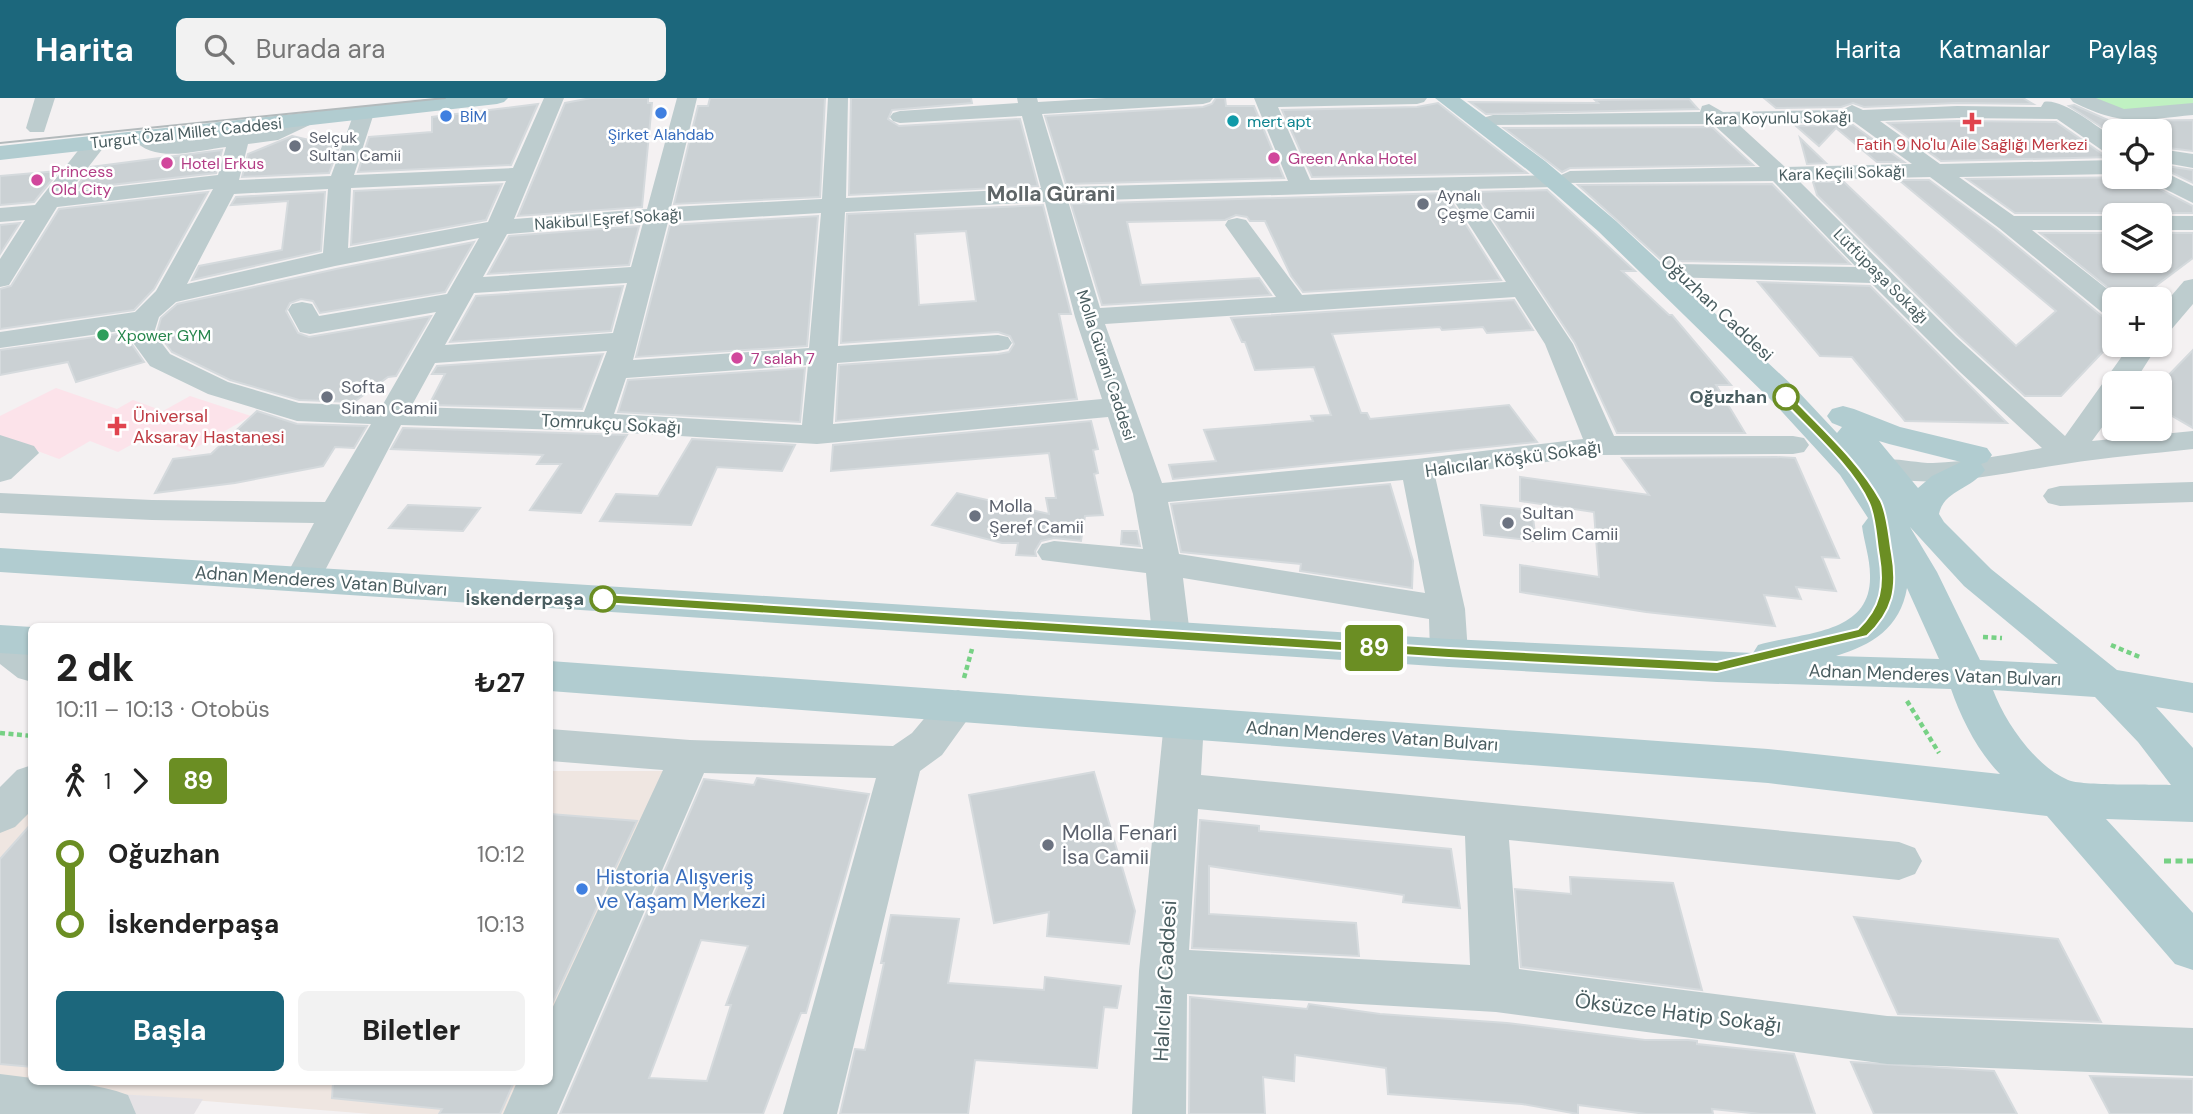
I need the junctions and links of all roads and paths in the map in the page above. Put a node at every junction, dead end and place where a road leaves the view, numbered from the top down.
1 (45, 98) edge
2 (321, 98) edge
3 (497, 98) edge
4 (554, 98) edge
5 (687, 98) edge
6 (838, 98) edge
7 (1202, 98) edge
8 (1417, 98) edge
9 (1446, 98) edge
10 (1461, 98) edge
11 (1695, 98) edge
12 (1833, 98) edge
13 (2037, 98) edge
14 (2080, 98) edge
15 (1266, 100) edge
16 (1029, 103) edge
17 (2193, 110) edge
18 (364, 113) junction
19 (2063, 113) junction
20 (1859, 116) junction
21 (900, 117) dead end
22 (1720, 119) junction
23 (1486, 122) junction
24 (37, 128) junction
25 (0, 132) edge
26 (241, 133) junction
27 (2102, 140) edge
28 (96, 143) junction
29 (0, 145) edge
30 (0, 153) edge
31 (2172, 158) edge
32 (2193, 161) edge
33 (2102, 167) edge
34 (1936, 171) junction
35 (522, 174) junction
36 (1781, 175) junction
37 (1562, 179) junction
38 (340, 183) junction
39 (1454, 183) junction
40 (226, 184) junction
41 (2172, 184) edge
42 (1301, 185) junction
43 (1055, 194) junction
44 (2193, 196) edge
45 (834, 205) junction
46 (46, 206) junction
47 (0, 215) edge
48 (657, 215) junction
49 (2008, 223) junction
50 (2102, 223) edge
51 (2172, 223) edge
52 (2193, 223) edge
53 (1237, 225) dead end
54 (498, 227) junction
55 (335, 258) junction
56 (1668, 273) junction
57 (641, 274) junction
58 (1877, 275) junction
59 (0, 279) edge
60 (2193, 287) edge
61 (1524, 289) junction
62 (461, 293) junction
63 (167, 296) junction
64 (2102, 298) edge
65 (1293, 303) junction
66 (302, 310) dead end
67 (2172, 311) edge
68 (1089, 317) junction
69 (142, 319) junction
70 (0, 340) edge
71 (625, 341) junction
72 (998, 343) dead end
73 (426, 355) junction
74 (824, 356) junction
75 (615, 370) junction
76 (2102, 406) edge
77 (1119, 407) junction
78 (1824, 407) junction
79 (389, 416) junction
80 (596, 422) junction
81 (817, 435) junction
82 (2193, 440) edge
83 (0, 444) edge
84 (1793, 445) dead end
85 (1602, 446) junction
86 (2067, 454) junction
87 (1972, 462) junction
88 (1417, 469) junction
89 (0, 472) edge
90 (1871, 480) junction
91 (2193, 492) edge
92 (1150, 494) junction
93 (2060, 496) dead end
94 (0, 503) edge
95 (335, 513) junction
96 (1920, 518) junction
97 (1054, 552) dead end
98 (0, 560) edge
99 (1163, 563) junction
100 (302, 580) junction
101 (1447, 609) junction
102 (2018, 611) junction
103 (978, 624) junction
104 (1171, 635) junction
105 (0, 639) edge
106 (28, 641) edge
107 (0, 647) edge
108 (1449, 653) junction
109 (28, 664) edge
110 (1717, 667) junction
111 (1891, 673) junction
112 (553, 676) edge
113 (1967, 677) junction
114 (2106, 683) junction
115 (2193, 688) edge
116 (2193, 698) edge
117 (958, 705) junction
118 (1184, 722) junction
119 (0, 733) edge
120 (28, 736) edge
121 (553, 746) edge
122 (690, 756) junction
123 (901, 763) junction
124 (0, 781) edge
125 (28, 781) edge
126 (2193, 781) edge
127 (28, 785) edge
128 (1970, 788) junction
129 (1178, 790) junction
130 (2060, 799) junction
131 (2193, 804) edge
132 (0, 815) edge
133 (1486, 819) junction
134 (1899, 861) dead end
135 (2193, 948) edge
136 (1163, 971) junction
137 (1496, 989) junction
138 (2193, 1052) edge
139 (553, 1062) edge
140 (543, 1085) edge
141 (0, 1100) edge
142 (109, 1114) edge
143 (530, 1114) edge
144 (810, 1114) edge
145 (1160, 1114) edge

1 - 24 street
2 - 24 main road, Turgut Özal Millet Caddesi
3 - 18 main road, Turgut Özal Millet Caddesi
4 - 35 street
5 - 48 street
6 - 45 street
7 - 16 street
8 - 15 street
9 - 23 main road, Oğuzhan Caddesi
10 - 23 main road, Oğuzhan Caddesi
11 - 22 street, Lütfüpaşa Sokağı
12 - 20 street
13 - 19 street
14 - 17 street
15 - 42 street
16 - 21 street
16 - 43 street, Molla Gürani Caddesi
18 - 26 main road, Turgut Özal Millet Caddesi
18 - 38 street
19 - 20 street, Kara Koyunlu Sokağı
19 - 27 street
20 - 22 street, Kara Koyunlu Sokağı
20 - 34 street
22 - 23 street, Kara Koyunlu Sokağı
22 - 36 street, Lütfüpaşa Sokağı
23 - 37 main road, Oğuzhan Caddesi
24 - 25 main road, Turgut Özal Millet Caddesi
24 - 29 main road
26 - 28 main road, Turgut Özal Millet Caddesi
26 - 40 street
28 - 30 main road, Turgut Özal Millet Caddesi
28 - 46 street
31 - 32 street
33 - 34 street, Kara Keçili Sokağı
34 - 36 street, Kara Keçili Sokağı
34 - 49 street
35 - 38 street
35 - 54 street
36 - 37 street, Kara Keçili Sokağı
36 - 58 street, Lütfüpaşa Sokağı
37 - 39 street, Kara Keçili Sokağı
37 - 56 main road, Oğuzhan Caddesi
38 - 40 street
38 - 55 street
39 - 42 street, Kara Keçili Sokağı
39 - 61 street
40 - 46 street
40 - 63 street
41 - 44 street
42 - 43 street, Nakibul Eşref Sokağı
43 - 45 street, Nakibul Eşref Sokağı
43 - 68 street, Molla Gürani Caddesi
45 - 48 street, Nakibul Eşref Sokağı
45 - 74 street
46 - 47 street
46 - 59 street
48 - 54 street, Nakibul Eşref Sokağı
48 - 57 street
49 - 50 street
49 - 64 street
51 - 52 street
53 - 65 street
54 - 55 street, Nakibul Eşref Sokağı
54 - 62 street
55 - 63 street, Nakibul Eşref Sokağı
56 - 58 street
56 - 78 main road, Oğuzhan Caddesi
56 - 90 main road, Oğuzhan Caddesi
57 - 62 street
57 - 71 street
58 - 86 street, Lütfüpaşa Sokağı
60 - 67 street
61 - 65 street
61 - 85 street
62 - 66 street
62 - 73 street
63 - 69 street
65 - 68 street
68 - 77 street, Molla Gürani Caddesi
69 - 70 street
69 - 79 street, Tomrukçu Sokağı
71 - 73 street
71 - 75 street
72 - 74 street
73 - 79 street
74 - 75 street
74 - 81 street
75 - 80 street
76 - 86 street
77 - 81 street, Tomrukçu Sokağı
77 - 92 street, Molla Gürani Caddesi
78 - 87 main road
78 - 90 main road, Oğuzhan Caddesi
79 - 80 street, Tomrukçu Sokağı
79 - 95 street
80 - 81 street, Tomrukçu Sokağı
82 - 86 street
83 - 89 lane
84 - 85 street, Halıcılar Köşkü Sokağı
85 - 88 street, Halıcılar Köşkü Sokağı
86 - 87 street
87 - 90 street
87 - 96 main road
88 - 92 street
88 - 101 street, Halıcılar Köşkü Sokağı
90 - 96 main road, Oğuzhan Caddesi
90 - 110 main road
90 - 113 main road, Oğuzhan Caddesi
91 - 93 street
92 - 99 street, Molla Gürani Caddesi
94 - 95 street
95 - 100 street
96 - 102 main road, Oğuzhan Caddesi
97 - 99 street
98 - 100 main road, Adnan Menderes Vatan Bulvarı
99 - 101 street
99 - 104 street, Molla Gürani Caddesi
100 - 103 main road, Adnan Menderes Vatan Bulvarı
101 - 108 street, Halıcılar Köşkü Sokağı
102 - 114 main road, Oğuzhan Caddesi
102 - 115 main road
103 - 104 main road, Adnan Menderes Vatan Bulvarı
103 - 117 path
104 - 108 main road, Adnan Menderes Vatan Bulvarı
105 - 106 main road
107 - 109 street
108 - 110 main road, Adnan Menderes Vatan Bulvarı
110 - 111 main road, Adnan Menderes Vatan Bulvarı
111 - 113 main road, Adnan Menderes Vatan Bulvarı
111 - 128 path
112 - 117 main road, Adnan Menderes Vatan Bulvarı
113 - 114 main road, Adnan Menderes Vatan Bulvarı
113 - 130 main road, Oğuzhan Caddesi
114 - 116 main road, Adnan Menderes Vatan Bulvarı
114 - 126 main road, Oğuzhan Caddesi
117 - 118 main road, Adnan Menderes Vatan Bulvarı
117 - 123 street
118 - 128 main road, Adnan Menderes Vatan Bulvarı
118 - 129 street, Halıcılar Caddesi
119 - 120 path
121 - 122 street
122 - 123 street
122 - 139 street
123 - 144 street
124 - 125 street
127 - 132 street
128 - 130 main road, Adnan Menderes Vatan Bulvarı
129 - 133 street
129 - 136 street, Halıcılar Caddesi
130 - 131 main road, Adnan Menderes Vatan Bulvarı
130 - 135 main road, Oğuzhan Caddesi
133 - 134 street
133 - 137 street
136 - 137 street, Öksüzce Hatip Sokağı
136 - 145 street, Halıcılar Caddesi
137 - 138 street, Öksüzce Hatip Sokağı
140 - 143 street
141 - 142 street

